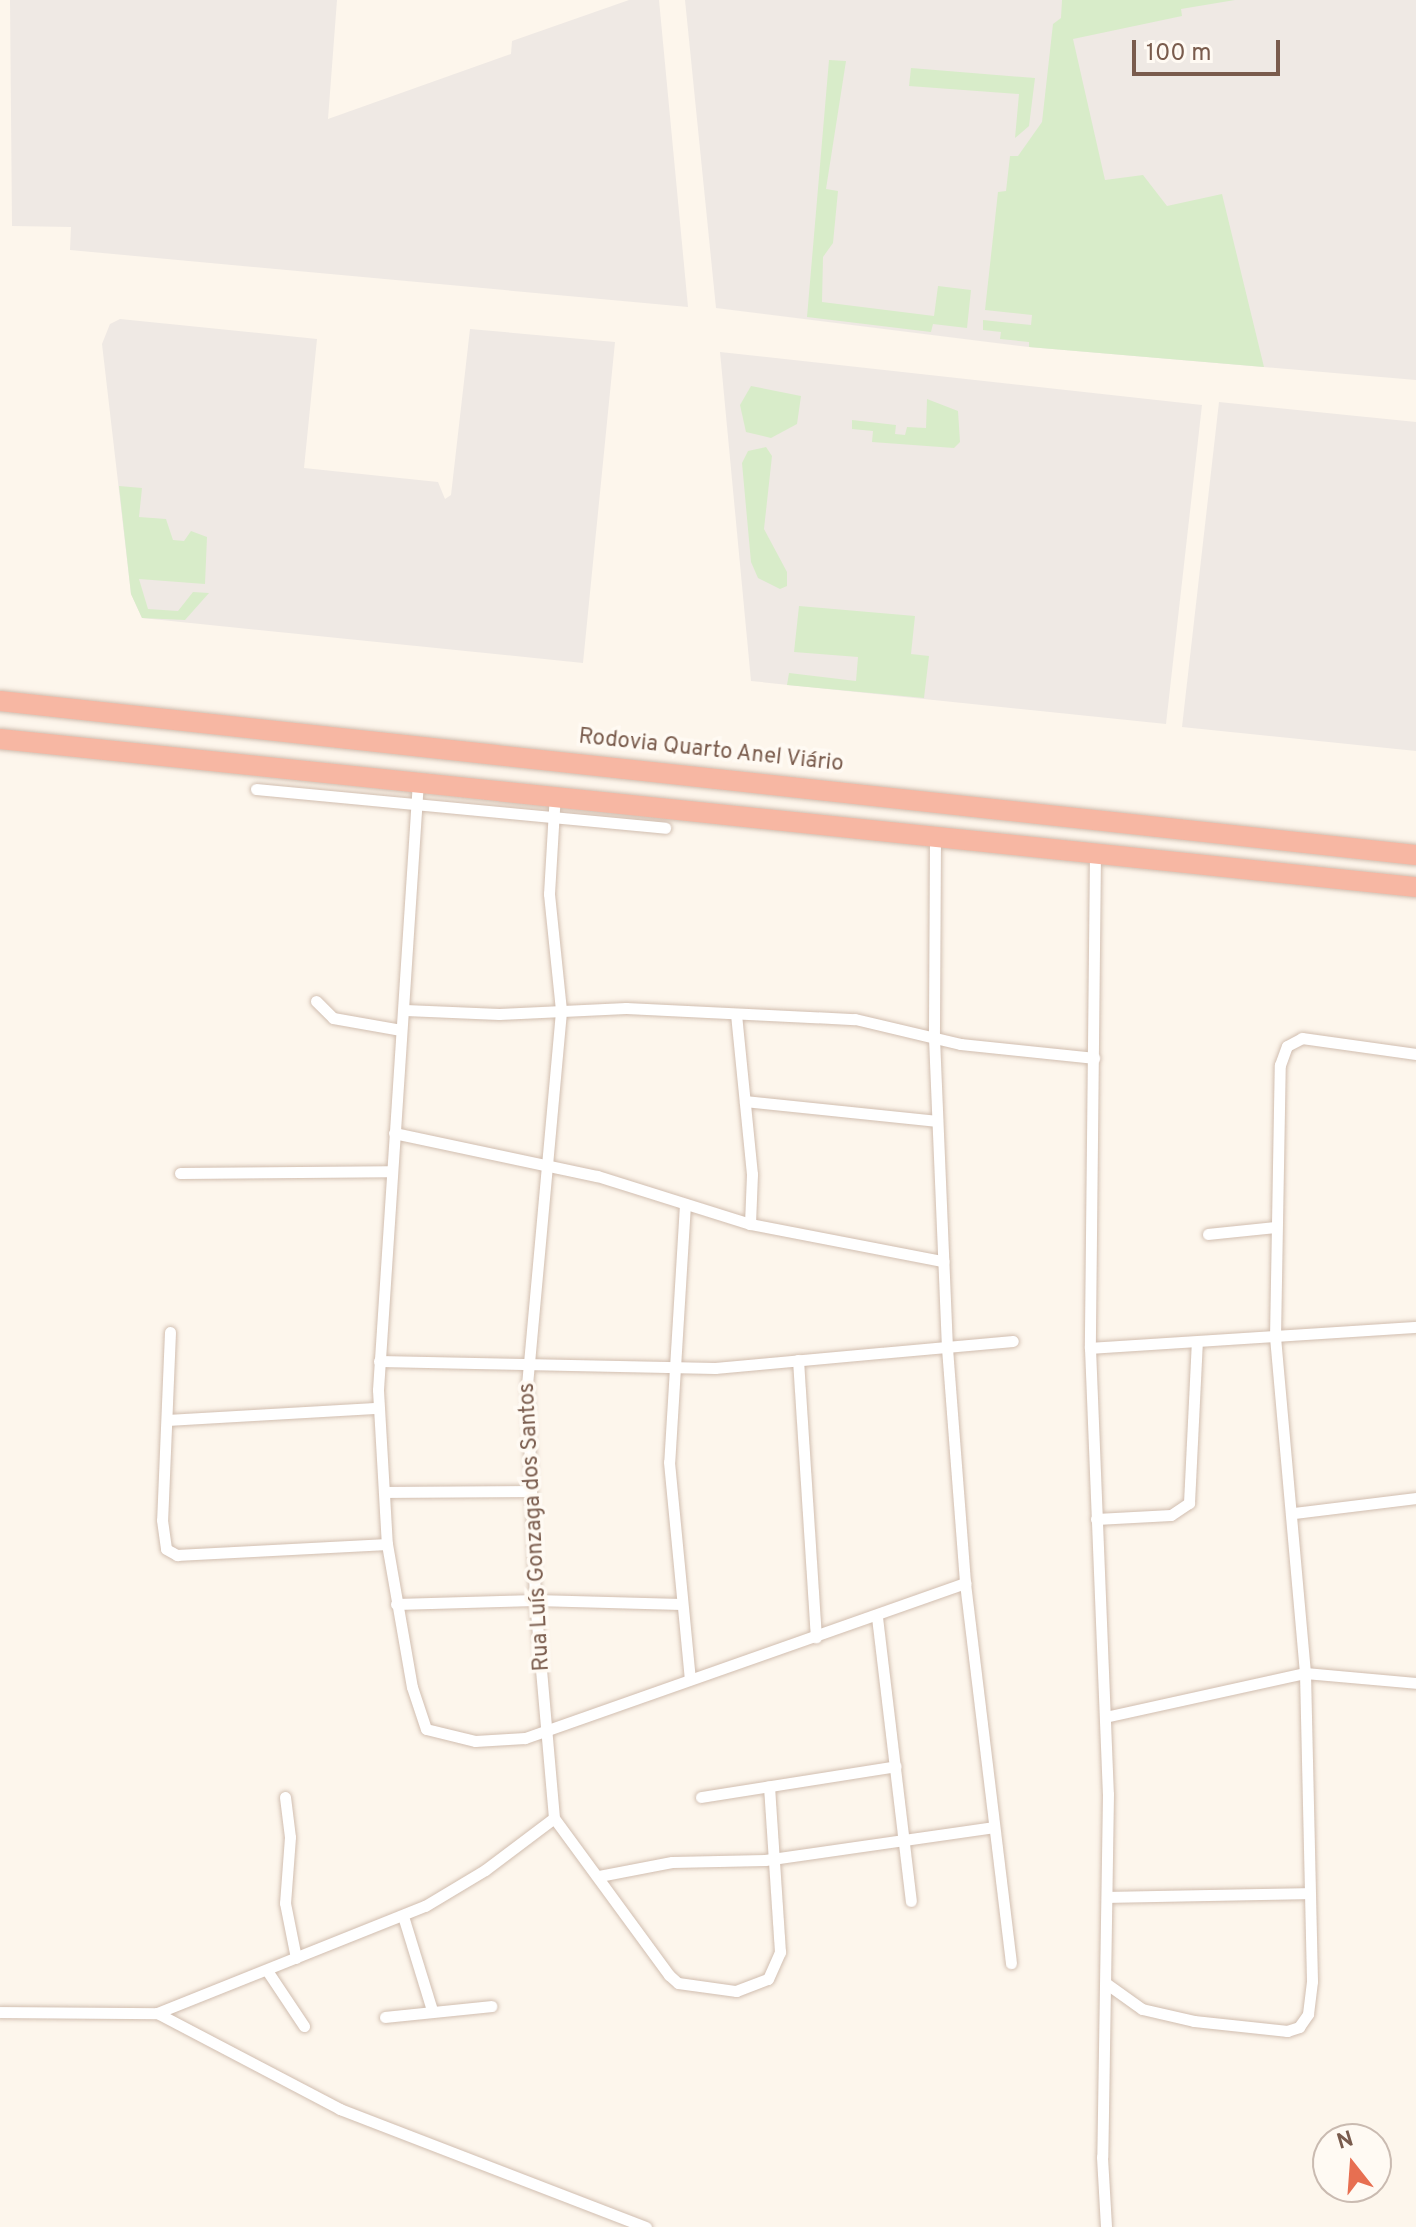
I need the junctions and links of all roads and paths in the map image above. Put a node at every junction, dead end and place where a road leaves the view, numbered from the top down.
1 (0, 701) edge
2 (123, 713) junction
3 (0, 739) edge
4 (123, 750) junction
5 (601, 763) junction
6 (418, 781) junction
7 (256, 789) dead end
8 (555, 793) junction
9 (597, 797) junction
10 (416, 804) junction
11 (988, 806) junction
12 (551, 817) junction
13 (1084, 817) junction
14 (665, 828) dead end
15 (935, 837) junction
16 (982, 842) junction
17 (1095, 853) junction
18 (1416, 855) edge
19 (1416, 887) edge
20 (316, 1001) dead end
21 (405, 1010) junction
22 (561, 1010) junction
23 (736, 1014) junction
24 (401, 1030) junction
25 (934, 1038) junction
26 (1416, 1054) edge
27 (1094, 1058) junction
28 (745, 1101) junction
29 (937, 1121) junction
30 (394, 1133) junction
31 (546, 1164) junction
32 (389, 1171) junction
33 (180, 1173) dead end
34 (685, 1204) junction
35 (750, 1224) junction
36 (1275, 1227) junction
37 (1208, 1234) dead end
38 (943, 1261) junction
39 (1416, 1327) edge
40 (170, 1332) dead end
41 (1275, 1338) junction
42 (1013, 1341) dead end
43 (1197, 1342) junction
44 (947, 1348) junction
45 (1090, 1348) junction
46 (798, 1360) junction
47 (379, 1361) junction
48 (527, 1368) junction
49 (673, 1369) junction
50 (378, 1408) junction
51 (168, 1420) junction
52 (531, 1491) junction
53 (384, 1492) junction
54 (1416, 1498) edge
55 (1294, 1513) junction
56 (1096, 1519) junction
57 (387, 1544) junction
58 (965, 1583) junction
59 (535, 1600) junction
60 (396, 1604) junction
61 (681, 1604) junction
62 (877, 1617) junction
63 (816, 1637) junction
64 (1305, 1673) junction
65 (690, 1679) junction
66 (1416, 1683) edge
67 (1105, 1717) junction
68 (548, 1731) junction
69 (896, 1766) junction
70 (769, 1786) junction
71 (285, 1797) dead end
72 (701, 1797) dead end
73 (554, 1818) junction
74 (993, 1827) junction
75 (903, 1839) junction
76 (776, 1859) junction
77 (599, 1876) junction
78 (1309, 1893) junction
79 (1109, 1897) junction
80 (911, 1901) dead end
81 (403, 1916) junction
82 (296, 1958) junction
83 (1011, 1963) dead end
84 (268, 1972) junction
85 (1107, 1984) junction
86 (491, 2006) dead end
87 (432, 2010) junction
88 (0, 2012) edge
89 (157, 2013) junction
90 (385, 2017) dead end
91 (304, 2026) dead end
92 (646, 2227) edge
93 (1106, 2227) edge

1 - 2 highway, Rodovia Quarto Anel Viário
2 - 4 highway
2 - 5 highway, Rodovia Quarto Anel Viário
3 - 4 highway
4 - 6 highway
5 - 9 highway
5 - 11 highway, Rodovia Quarto Anel Viário
6 - 8 highway
6 - 10 street
7 - 10 street
8 - 9 highway
8 - 12 street, Rua Luís Gonzaga dos Santos
9 - 15 highway
10 - 12 street
10 - 21 street
11 - 13 highway, Rodovia Quarto Anel Viário
11 - 16 highway
12 - 14 street
12 - 22 street, Rua Luís Gonzaga dos Santos
13 - 17 highway
13 - 18 highway, Rodovia Quarto Anel Viário
15 - 16 highway
15 - 25 street
16 - 17 highway
17 - 19 highway
17 - 27 street
20 - 24 street
21 - 22 street
21 - 24 street
22 - 23 street
22 - 31 street, Rua Luís Gonzaga dos Santos
23 - 25 street
23 - 28 street
24 - 30 street
25 - 27 street
25 - 29 street
26 - 36 street
27 - 45 street
28 - 29 street
28 - 35 street
29 - 38 street
30 - 31 street
30 - 32 street
31 - 34 street
31 - 48 street, Rua Luís Gonzaga dos Santos
32 - 33 street
32 - 47 street
34 - 35 street
34 - 49 street
35 - 38 street
36 - 37 street
36 - 41 street
38 - 44 street
39 - 41 street
40 - 51 street
41 - 43 street
41 - 55 street
42 - 44 street
43 - 45 street
43 - 56 street
44 - 46 street
44 - 58 street
45 - 56 street
46 - 49 street
46 - 63 street
47 - 48 street
47 - 50 street
48 - 49 street
48 - 52 street, Rua Luís Gonzaga dos Santos
49 - 61 street
50 - 51 street
50 - 53 street
51 - 57 street
52 - 53 street
52 - 59 street, Rua Luís Gonzaga dos Santos
53 - 57 street
54 - 55 street
55 - 64 street
56 - 67 street
57 - 60 street
58 - 62 street
58 - 74 street
59 - 60 street
59 - 61 street
59 - 68 street, Rua Luís Gonzaga dos Santos
60 - 68 street
61 - 65 street
62 - 63 street
62 - 69 street
63 - 65 street
64 - 66 street
64 - 67 street
64 - 78 street
65 - 68 street
67 - 79 street
68 - 73 street, Rua Luís Gonzaga dos Santos
69 - 70 street
69 - 75 street
70 - 72 street
70 - 76 street
71 - 82 street
73 - 77 street
73 - 81 street
74 - 75 street
74 - 83 street
75 - 76 street
75 - 80 street
76 - 77 street
76 - 77 street
78 - 79 street
78 - 85 street
79 - 85 street
81 - 82 street
81 - 87 street
82 - 84 street
84 - 89 street
84 - 91 street
85 - 93 street
86 - 87 street
87 - 90 street
88 - 89 street
89 - 92 street

